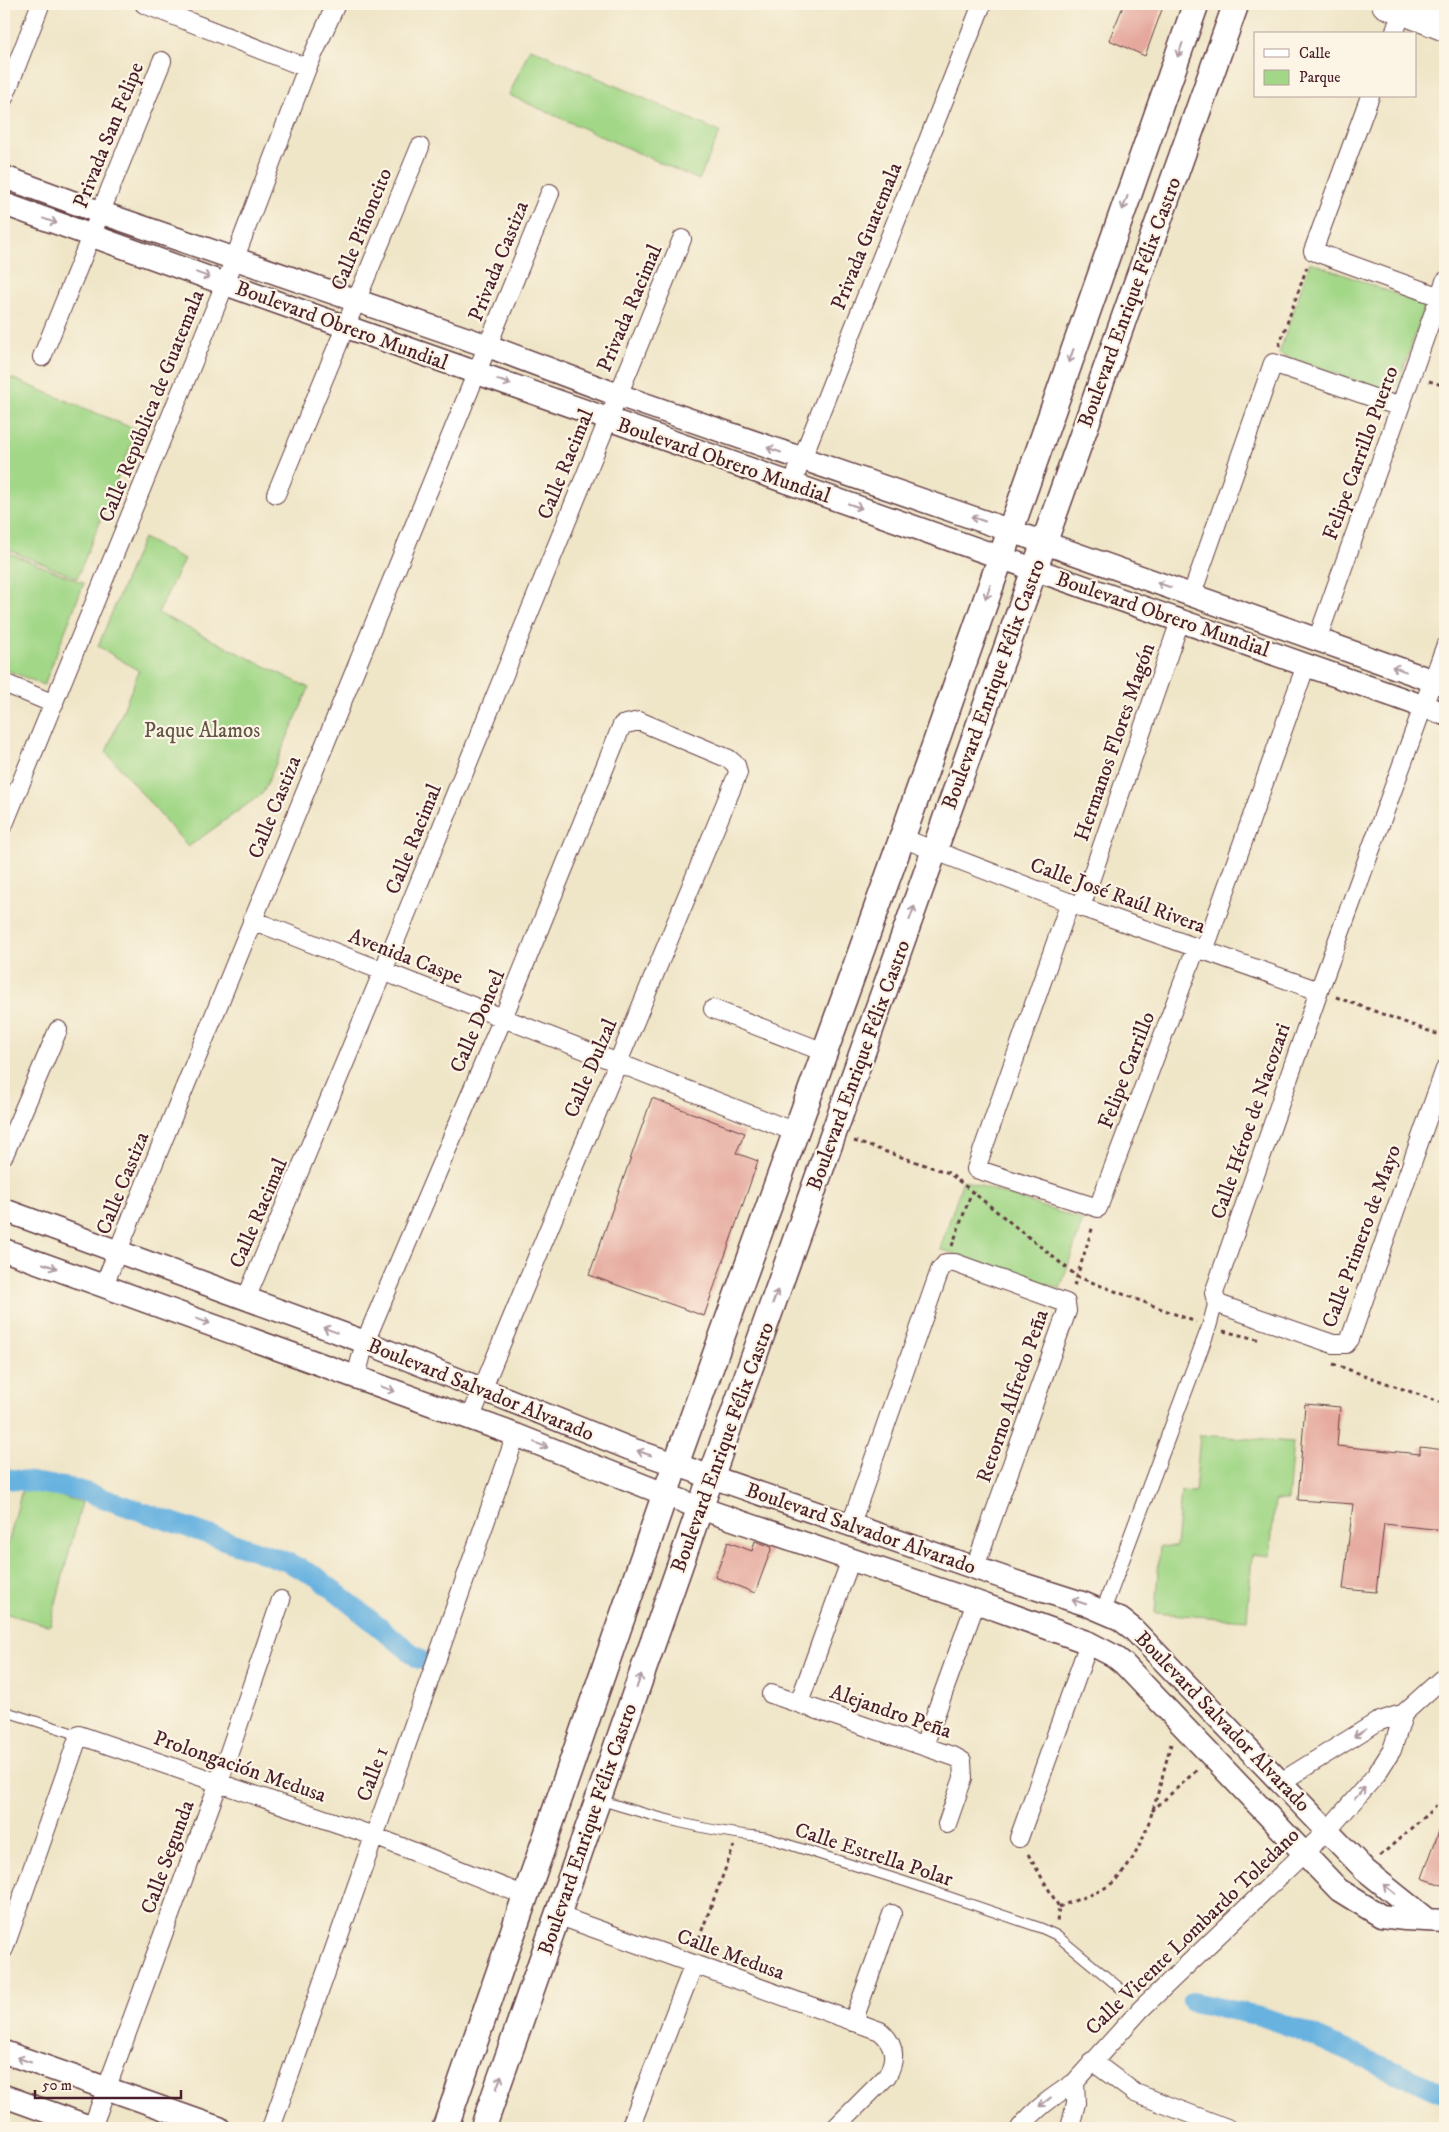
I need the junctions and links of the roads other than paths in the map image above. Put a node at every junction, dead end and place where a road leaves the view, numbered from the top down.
1 (144, 4) edge
2 (336, 4) edge
3 (982, 4) edge
4 (1196, 4) edge
5 (1236, 4) edge
6 (39, 8) dead end
7 (1394, 16) edge
8 (1445, 27) edge
9 (162, 61) dead end
10 (306, 68) junction
11 (4, 98) edge
12 (1369, 98) edge
13 (420, 147) dead end
14 (4, 176) edge
15 (550, 193) dead end
16 (4, 204) edge
17 (97, 225) junction
18 (682, 239) dead end
19 (234, 258) junction
20 (225, 284) junction
21 (1442, 289) edge
22 (356, 301) junction
23 (345, 326) junction
24 (488, 346) junction
25 (42, 357) dead end
26 (477, 373) junction
27 (618, 395) junction
28 (1400, 407) junction
29 (608, 419) junction
30 (802, 460) junction
31 (792, 484) junction
32 (276, 494) dead end
33 (1009, 530) junction
34 (1043, 542) junction
35 (1000, 557) junction
36 (1035, 569) junction
37 (1192, 594) junction
38 (1246, 614) junction
39 (1180, 621) junction
40 (1236, 640) junction
41 (1317, 640) junction
42 (1445, 647) edge
43 (1306, 664) junction
44 (4, 683) edge
45 (1439, 683) edge
46 (54, 704) junction
47 (1423, 706) junction
48 (1445, 714) edge
49 (632, 722) joint
50 (4, 824) edge
51 (902, 838) junction
52 (934, 850) junction
53 (1075, 904) junction
54 (252, 920) junction
55 (1200, 949) junction
56 (383, 971) junction
57 (1319, 991) junction
58 (713, 1009) dead end
59 (503, 1018) junction
60 (58, 1030) dead end
61 (824, 1052) junction
62 (617, 1062) junction
63 (1445, 1069) edge
64 (795, 1132) junction
65 (4, 1155) edge
66 (1098, 1208) joint
67 (4, 1210) edge
68 (4, 1250) edge
69 (118, 1253) junction
70 (104, 1285) junction
71 (246, 1298) junction
72 (1216, 1300) junction
73 (365, 1342) junction
74 (356, 1377) junction
75 (481, 1388) junction
76 (470, 1419) junction
77 (516, 1435) junction
78 (676, 1464) junction
79 (712, 1476) junction
80 (665, 1494) junction
81 (700, 1508) junction
82 (809, 1510) junction
83 (851, 1524) junction
84 (798, 1541) junction
85 (851, 1559) junction
86 (975, 1568) junction
87 (1019, 1583) junction
88 (281, 1600) dead end
89 (976, 1602) junction
90 (1103, 1611) junction
91 (1008, 1615) junction
92 (1089, 1644) junction
93 (1445, 1676) edge
94 (770, 1694) dead end
95 (799, 1703) junction
96 (4, 1711) edge
97 (1404, 1713) junction
98 (78, 1735) junction
99 (924, 1746) junction
100 (219, 1782) junction
101 (1282, 1782) junction
102 (598, 1799) junction
103 (947, 1824) dead end
104 (1328, 1830) junction
105 (374, 1836) junction
106 (1019, 1838) road end
107 (1303, 1854) junction
108 (526, 1896) junction
109 (892, 1914) dead end
110 (557, 1915) junction
111 (1436, 1920) edge
112 (4, 1950) edge
113 (694, 1964) junction
114 (1120, 1988) dead end
115 (853, 2022) junction
116 (4, 2052) edge
117 (1092, 2061) junction
118 (1075, 2082) junction
119 (106, 2088) junction
120 (4, 2096) edge
121 (92, 2128) edge
122 (219, 2128) edge
123 (271, 2128) edge
124 (445, 2128) edge
125 (483, 2128) edge
126 (630, 2128) edge
127 (835, 2128) edge
128 (1020, 2128) edge
129 (1070, 2128) edge
130 (1227, 2128) edge

1 - 10 street
2 - 10 street, Calle República de Guatemala
3 - 30 street, Privada Guatemala
4 -> 33 main road, Boulevard Enrique Félix Castro
5 - 34 main road, Boulevard Enrique Félix Castro
6 - 11 street
7 - 8 main road
9 - 17 street, Privada San Felipe
10 - 19 street, Calle República de Guatemala
12 - 21 street
13 - 22 street, Calle Piñoncito
14 - 17 street, Boulevard Obrero Mundial
15 - 24 street, Privada Castiza
16 -> 17 street, Boulevard Obrero Mundial
17 - 19 street, Boulevard Obrero Mundial
17 -> 20 street, Boulevard Obrero Mundial
17 - 25 street, Privada San Felipe
18 - 27 street, Privada Racimal
19 - 20 street, Calle República de Guatemala
19 - 22 street, Boulevard Obrero Mundial
20 - 23 street, Boulevard Obrero Mundial
20 - 46 street, Calle República de Guatemala
21 - 28 street, Felipe Carrillo Puerto
22 - 23 street, Calle Piñoncito
22 - 24 street, Boulevard Obrero Mundial
23 - 26 street, Boulevard Obrero Mundial
23 - 32 street, Calle Piñoncito
24 - 26 street, Calle Castiza
24 - 27 street, Boulevard Obrero Mundial
26 -> 29 street, Boulevard Obrero Mundial
26 - 54 street, Calle Castiza
27 - 29 street, Calle Racimal
30 -> 27 street, Boulevard Obrero Mundial
28 - 37 street
28 - 41 street, Felipe Carrillo Puerto
29 - 31 street, Boulevard Obrero Mundial
29 - 56 street, Calle Racimal
30 - 31 street, Privada Guatemala
33 -> 30 street, Boulevard Obrero Mundial
31 -> 35 street, Boulevard Obrero Mundial
33 - 34 street, Boulevard Obrero Mundial
33 - 35 main road, Boulevard Enrique Félix Castro
34 - 36 main road, Boulevard Enrique Félix Castro
37 -> 34 street, Boulevard Obrero Mundial
35 - 36 street, Boulevard Obrero Mundial
35 -> 51 main road, Boulevard Enrique Félix Castro
36 - 39 street, Boulevard Obrero Mundial
36 - 52 main road, Boulevard Enrique Félix Castro
37 - 38 street, Boulevard Obrero Mundial
38 - 40 street
38 - 41 street, Boulevard Obrero Mundial
39 - 40 street, Boulevard Obrero Mundial
39 - 53 street, Hermanos Flores Magón
40 - 43 street, Boulevard Obrero Mundial
45 -> 41 street, Boulevard Obrero Mundial
42 - 45 street, Calle Héroe de Nacozari
43 - 47 street, Boulevard Obrero Mundial
43 - 55 street, Felipe Carrillo
44 - 46 street
45 - 47 street, Calle Héroe de Nacozari
46 - 50 street, Calle República de Guatemala
47 - 48 street, Boulevard Obrero Mundial
47 - 57 street, Calle Héroe de Nacozari
49 - 59 street, Calle Doncel
49 - 62 street, Calle Dulzal
51 - 52 street, Calle José Raúl Rivera
51 - 61 main road, Boulevard Enrique Félix Castro
52 - 53 street, Calle José Raúl Rivera
79 -> 52 main road, Boulevard Enrique Félix Castro
53 - 55 street, Calle José Raúl Rivera
53 - 66 street, Hermanos Flores Magón
54 - 56 street, Avenida Caspe
54 - 69 street, Calle Castiza
55 - 57 street, Calle José Raúl Rivera
55 - 66 street, Felipe Carrillo
56 - 59 street, Avenida Caspe
56 - 71 street, Calle Racimal
57 - 72 street, Calle Héroe de Nacozari
58 - 61 street
59 - 62 street, Avenida Caspe
59 - 73 street, Calle Doncel
60 - 65 street
61 - 64 main road, Boulevard Enrique Félix Castro
62 - 64 street, Avenida Caspe
62 - 75 street, Calle Dulzal
63 - 72 street, Calle Primero de Mayo
64 - 78 main road, Boulevard Enrique Félix Castro
67 - 69 street, Boulevard Salvador Alvarado
68 -> 70 street, Boulevard Salvador Alvarado
69 - 70 street, Calle Castiza
69 - 71 street, Boulevard Salvador Alvarado
70 -> 74 street, Boulevard Salvador Alvarado
73 -> 71 street, Boulevard Salvador Alvarado
72 - 90 street, Calle Héroe de Nacozari
73 - 74 street, Calle Doncel
73 - 75 street, Boulevard Salvador Alvarado
74 -> 76 street, Boulevard Salvador Alvarado
75 - 76 street, Calle Dulzal
78 -> 75 street, Boulevard Salvador Alvarado
76 - 77 street, Boulevard Salvador Alvarado
77 -> 80 street, Boulevard Salvador Alvarado
77 - 105 street, Calle 1
78 - 79 street, Boulevard Salvador Alvarado
78 - 80 main road, Boulevard Enrique Félix Castro
79 - 81 main road, Boulevard Enrique Félix Castro
79 - 82 street, Boulevard Salvador Alvarado
80 - 81 street, Boulevard Salvador Alvarado
80 - 108 main road, Boulevard Enrique Félix Castro
81 - 84 street, Boulevard Salvador Alvarado
102 -> 81 main road, Boulevard Enrique Félix Castro
82 - 83 street, Boulevard Salvador Alvarado
82 - 84 street
83 - 86 street, Boulevard Salvador Alvarado
83 - 86 street, Retorno Alfredo Peña
84 - 85 street, Boulevard Salvador Alvarado
85 - 89 street, Boulevard Salvador Alvarado
85 - 95 street, Alejandro Peña
86 - 87 street, Boulevard Salvador Alvarado
90 -> 87 street, Boulevard Salvador Alvarado
87 - 91 street
88 - 100 street, Calle Segunda
89 - 91 street, Boulevard Salvador Alvarado
89 - 99 street
90 - 101 street, Boulevard Salvador Alvarado
91 - 92 street, Boulevard Salvador Alvarado
92 - 106 street
92 - 107 street, Boulevard Salvador Alvarado
93 - 97 street, Calle Vicente Lombardo Toledano
94 - 95 street, Alejandro Peña
95 - 99 street, Alejandro Peña
96 - 98 lane
97 -> 101 street, Calle Vicente Lombardo Toledano
104 -> 97 street, Calle Vicente Lombardo Toledano
98 - 100 street, Prolongación Medusa
98 - 112 street
99 - 103 street, Alejandro Peña
100 - 105 street, Prolongación Medusa
100 - 119 street, Calle Segunda
101 - 104 street, Boulevard Salvador Alvarado
102 - 110 main road, Boulevard Enrique Félix Castro
102 - 114 lane, Calle Estrella Polar
104 - 107 street, Calle Vicente Lombardo Toledano
111 -> 104 street, Boulevard Salvador Alvarado
105 - 108 street, Prolongación Medusa
105 - 123 street, Calle 1
107 - 111 street, Boulevard Salvador Alvarado
107 - 117 street, Calle Vicente Lombardo Toledano
108 - 124 main road, Boulevard Enrique Félix Castro
109 - 115 street
110 - 113 street, Calle Medusa
125 -> 110 main road, Boulevard Enrique Félix Castro
113 - 115 street, Calle Medusa
113 - 126 street
115 - 127 street, Calle Medusa
119 -> 116 street
117 - 118 street, Calle Vicente Lombardo Toledano
117 - 130 street
118 -> 128 street, Calle Vicente Lombardo Toledano
118 - 129 street
119 - 121 street, Calle Segunda
119 - 122 street
120 - 121 street

